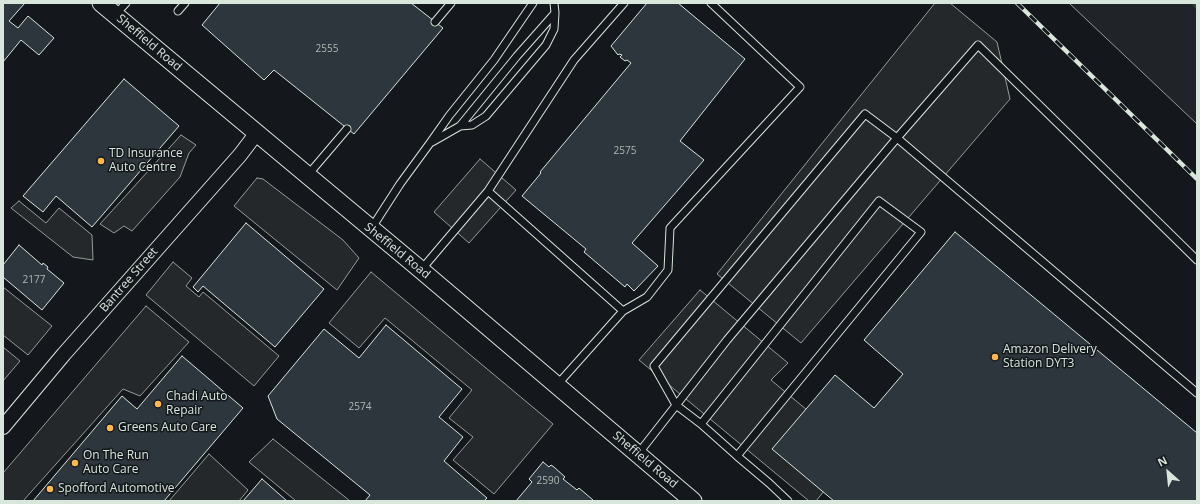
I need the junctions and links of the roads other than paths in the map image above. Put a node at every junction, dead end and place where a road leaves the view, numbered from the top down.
1 (101, 3) edge
2 (185, 3) edge
3 (451, 3) edge
4 (533, 3) edge
5 (554, 3) edge
6 (624, 3) edge
7 (711, 3) edge
8 (121, 9) edge
9 (178, 11) dead end
10 (555, 13) junction
11 (435, 22) dead end
12 (460, 126) junction
13 (346, 129) dead end
14 (256, 134) junction
15 (897, 138) junction
16 (430, 143) junction
17 (307, 176) junction
18 (488, 191) junction
19 (370, 229) junction
20 (1197, 260) edge
21 (421, 270) junction
22 (623, 311) junction
23 (556, 386) junction
24 (1197, 393) edge
25 (676, 405) junction
26 (701, 424) junction
27 (3, 427) edge
28 (638, 454) junction
29 (737, 456) junction
30 (693, 501) edge
31 (788, 501) edge

1 - 8 street, Sheffield Road
2 - 9 lane
3 - 11 lane
4 - 16 lane
5 - 10 lane
6 - 18 lane
7 - 22 lane
8 - 14 street, Sheffield Road
10 - 12 lane
10 - 12 lane
12 - 16 lane
13 - 17 lane
14 - 17 street, Sheffield Road
14 - 27 street, Bantree Street
15 - 20 lane
15 - 24 lane
15 - 25 lane
15 - 25 lane
16 - 19 lane
17 - 19 street, Sheffield Road
18 - 21 lane
18 - 22 lane
19 - 21 street, Sheffield Road
21 - 23 street, Sheffield Road
22 - 23 lane
23 - 28 street, Sheffield Road
25 - 26 lane
25 - 28 lane
26 - 29 lane
26 - 29 lane
28 - 30 street, Sheffield Road
29 - 31 lane

